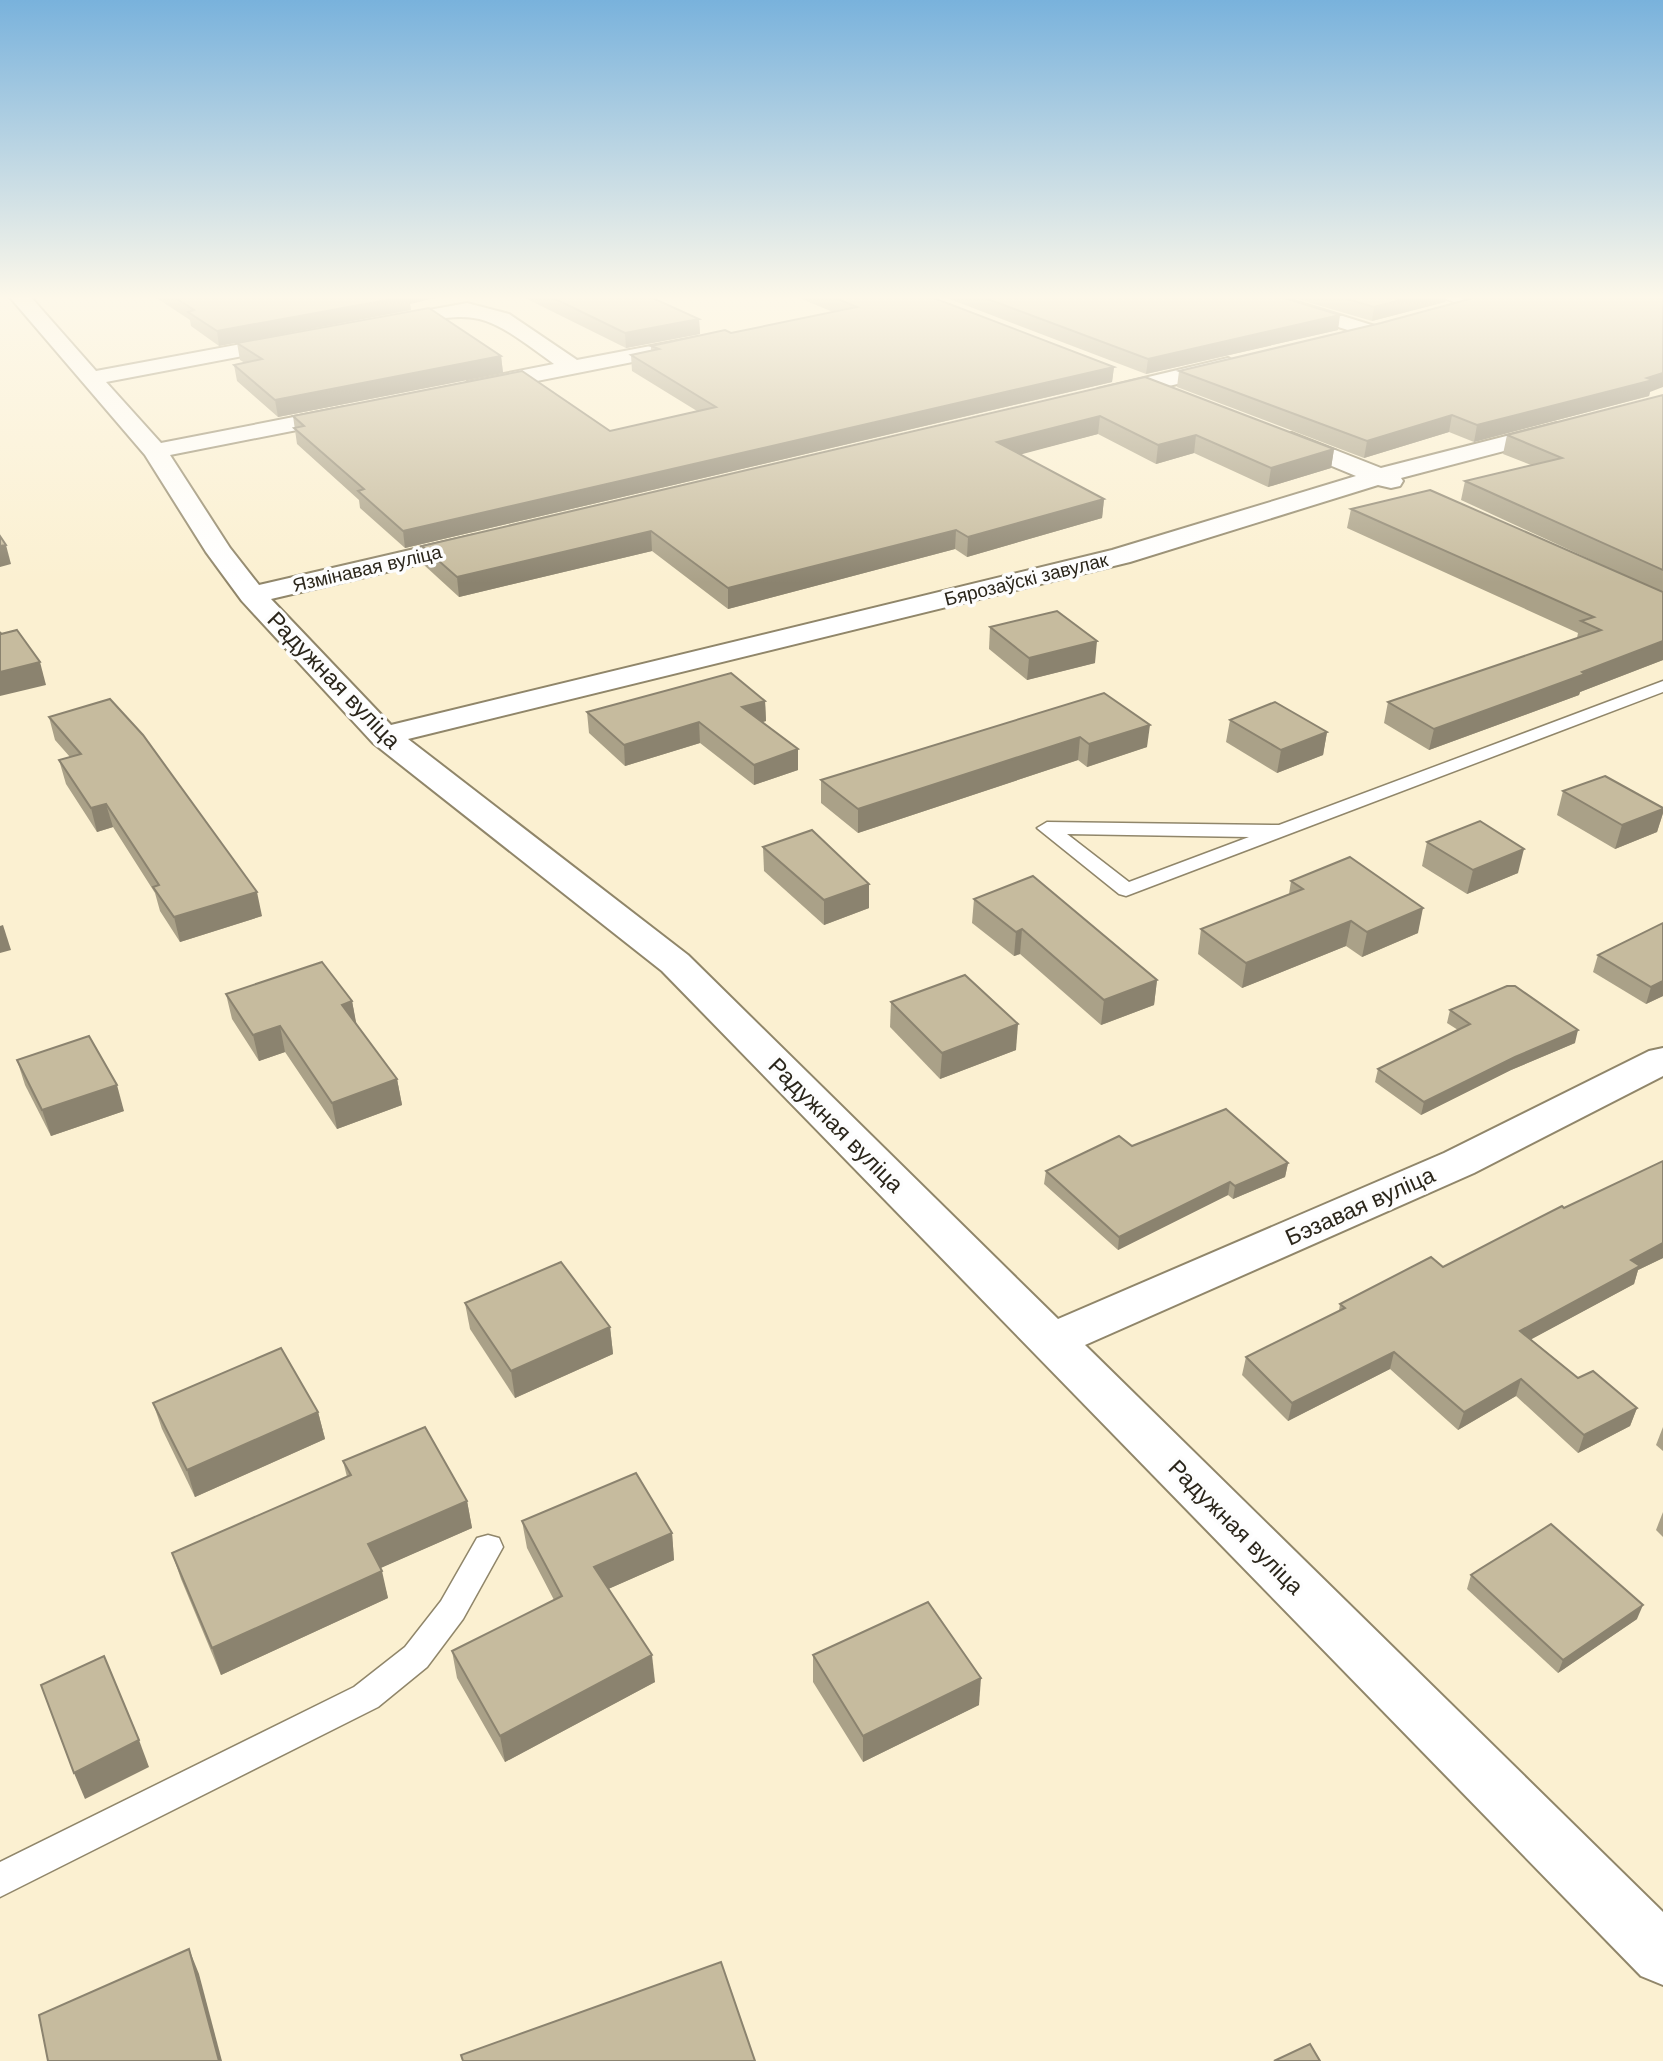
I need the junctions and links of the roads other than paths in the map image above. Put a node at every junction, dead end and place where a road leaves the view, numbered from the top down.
1 (103, 391) edge
2 (1117, 391) edge
3 (1167, 391) edge
4 (1187, 399) edge
5 (1080, 400) edge
6 (369, 409) edge
7 (1582, 423) edge
8 (1265, 430) edge
9 (155, 451) junction
10 (1381, 476) junction
11 (1418, 493) edge
12 (497, 538) edge
13 (253, 595) junction
14 (1663, 686) edge
15 (384, 736) junction
16 (1280, 831) junction
17 (1663, 1060) edge
18 (1051, 1341) junction
19 (488, 1547) dead end
20 (0, 1880) edge
21 (1663, 1955) edge

1 - 9 street, Радужная вуліца
2 - 5 street
3 - 4 street
6 - 9 street
7 - 10 street, Бярозаўскі завулак
8 - 10 street
9 - 13 street, Радужная вуліца
10 - 11 street
10 - 15 street, Бярозаўскі завулак
12 - 13 street, Язмінавая вуліца
13 - 15 street, Радужная вуліца
14 - 16 lane
15 - 18 street, Радужная вуліца
16 - 16 lane
17 - 18 street, Бэзавая вуліца
18 - 21 street, Радужная вуліца
19 - 20 lane

